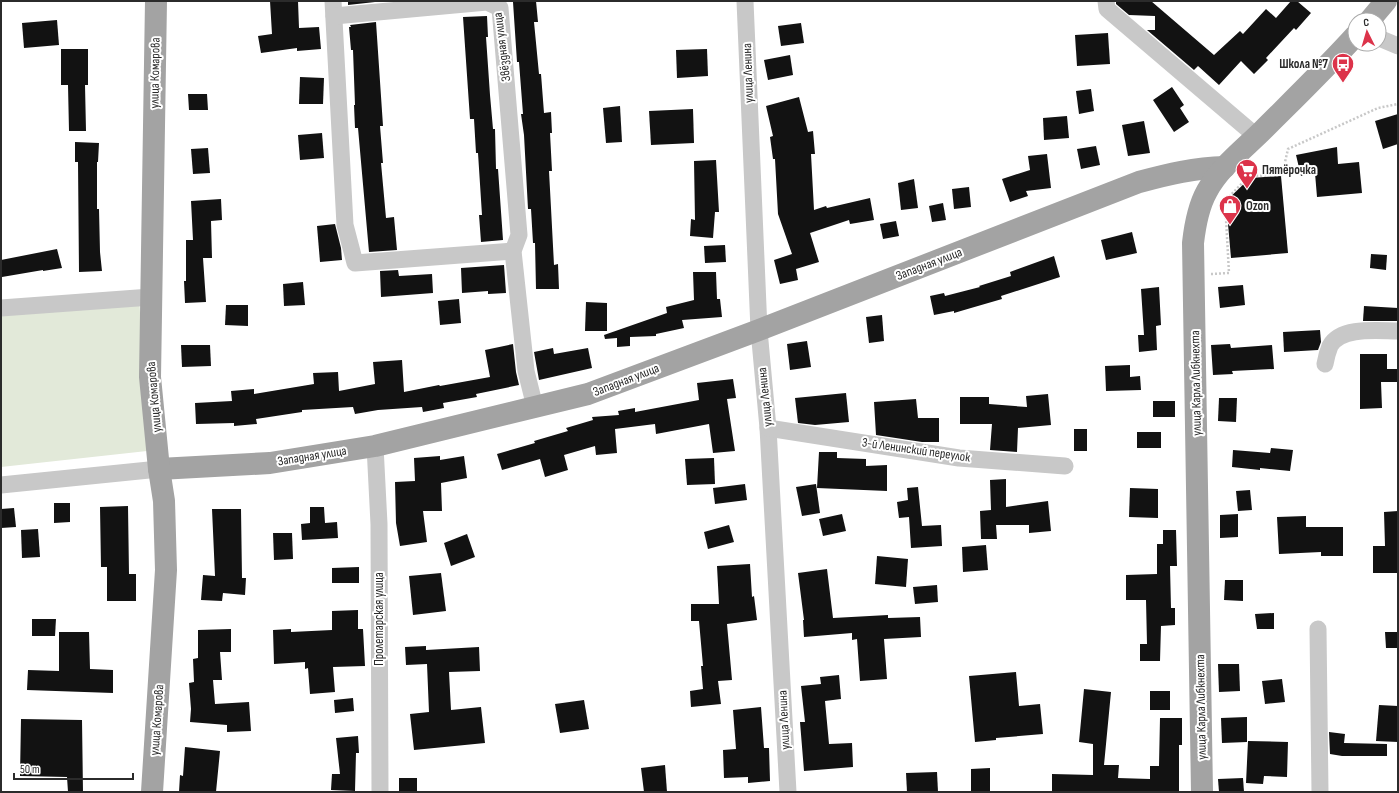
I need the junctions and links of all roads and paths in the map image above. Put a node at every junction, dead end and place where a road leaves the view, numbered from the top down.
1 (156, 1) edge
2 (745, 1) edge
3 (1106, 1) edge
4 (1386, 1) edge
5 (333, 9) edge
6 (1377, 12) edge
7 (1387, 41) edge
8 (1347, 45) edge
9 (1398, 46) edge
10 (1398, 104) edge
11 (1256, 136) junction
12 (1225, 167) junction
13 (512, 251) junction
14 (1209, 274) dead end
15 (151, 297) junction
16 (1, 308) edge
17 (758, 330) junction
18 (1398, 331) edge
19 (1325, 364) dead end
20 (535, 407) junction
21 (768, 428) junction
22 (375, 446) junction
23 (1065, 466) dead end
24 (159, 469) junction
25 (1, 486) edge
26 (1318, 629) dead end
27 (152, 792) edge
28 (380, 792) edge
29 (788, 792) edge
30 (1202, 792) edge
31 (1320, 792) edge

1 - 15 main road, улица Комарова
2 - 17 street, улица Ленина
3 - 11 street
4 - 6 main road
5 - 13 street, Звёздная улица
5 - 13 street, Звёздная улица
7 - 9 street
8 - 11 main road, улица Карла Либкнехта
10 - 14 path
11 - 12 main road, улица Карла Либкнехта
12 - 17 main road, Западная улица
12 - 30 main road, улица Карла Либкнехта
13 - 20 street, Звёздная улица
15 - 16 street
15 - 24 main road, улица Комарова
17 - 20 main road, Западная улица
17 - 21 street, улица Ленина
18 - 19 street
20 - 22 main road, Западная улица
21 - 23 street, 3-й Ленинский переулок
21 - 29 street, улица Ленина
22 - 24 main road, Западная улица
22 - 28 street, Пролетарская улица
24 - 25 street, Западная улица
24 - 27 main road, улица Комарова
26 - 31 street

